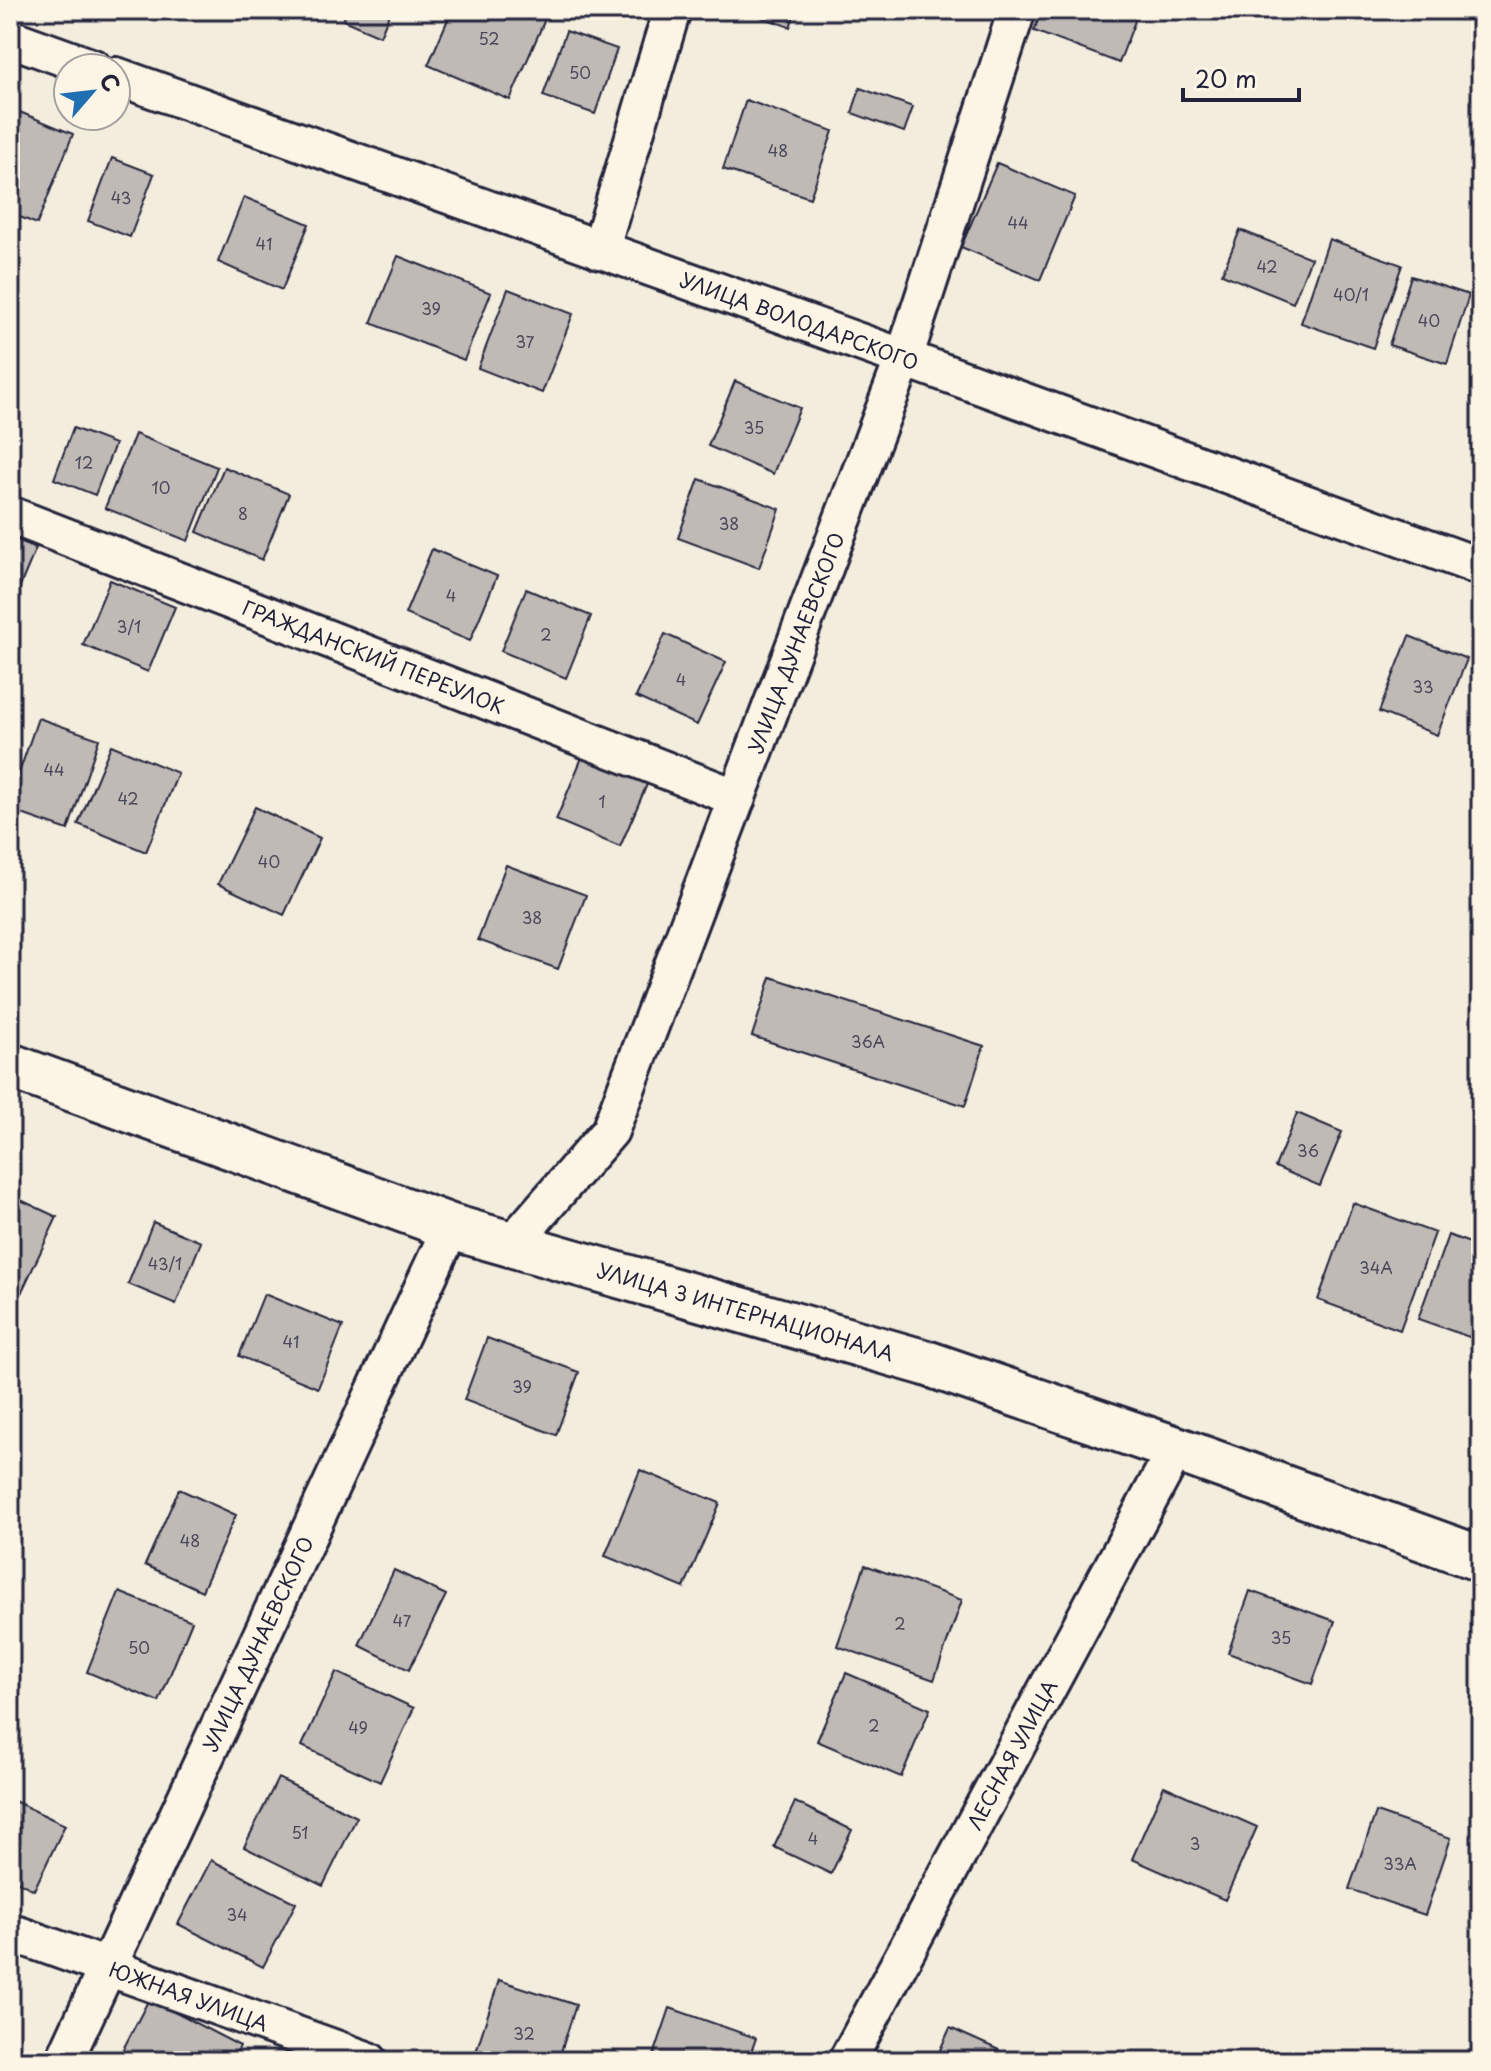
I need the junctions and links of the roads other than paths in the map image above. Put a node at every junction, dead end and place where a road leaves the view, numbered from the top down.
1 (672, 10) edge
2 (1017, 10) edge
3 (10, 38) edge
4 (52, 53) edge
5 (132, 82) edge
6 (600, 250) junction
7 (904, 358) junction
8 (10, 515) edge
9 (1481, 567) edge
10 (737, 798) junction
11 (10, 1066) edge
12 (451, 1227) junction
13 (512, 1244) junction
14 (1176, 1449) junction
15 (1481, 1559) edge
16 (10, 1932) edge
17 (109, 1968) junction
18 (64, 2061) edge
19 (369, 2061) edge
20 (847, 2061) edge

1 - 6 street
2 - 7 street, УЛИЦА ДУНАЕВСКОГО
3 - 4 street
5 - 6 street, УЛИЦА ВОЛОДАРСКОГО
6 - 7 street, УЛИЦА ВОЛОДАРСКОГО
7 - 9 street, УЛИЦА ВОЛОДАРСКОГО
7 - 10 street, УЛИЦА ДУНАЕВСКОГО
8 - 10 street, ГРАЖДАНСКИЙ ПЕРЕУЛОК
10 - 13 street, УЛИЦА ДУНАЕВСКОГО
11 - 12 street, УЛИЦА 3 ИНТЕРНАЦИОНАЛА
12 - 13 street, УЛИЦА 3 ИНТЕРНАЦИОНАЛА
12 - 17 street, УЛИЦА ДУНАЕВСКОГО
13 - 14 street, УЛИЦА 3 ИНТЕРНАЦИОНАЛА
14 - 15 street, УЛИЦА 3 ИНТЕРНАЦИОНАЛА
14 - 20 street, ЛЕСНАЯ УЛИЦА
16 - 17 street, ЮЖНАЯ УЛИЦА
17 - 18 street, УЛИЦА ДУНАЕВСКОГО
17 - 19 street, ЮЖНАЯ УЛИЦА

